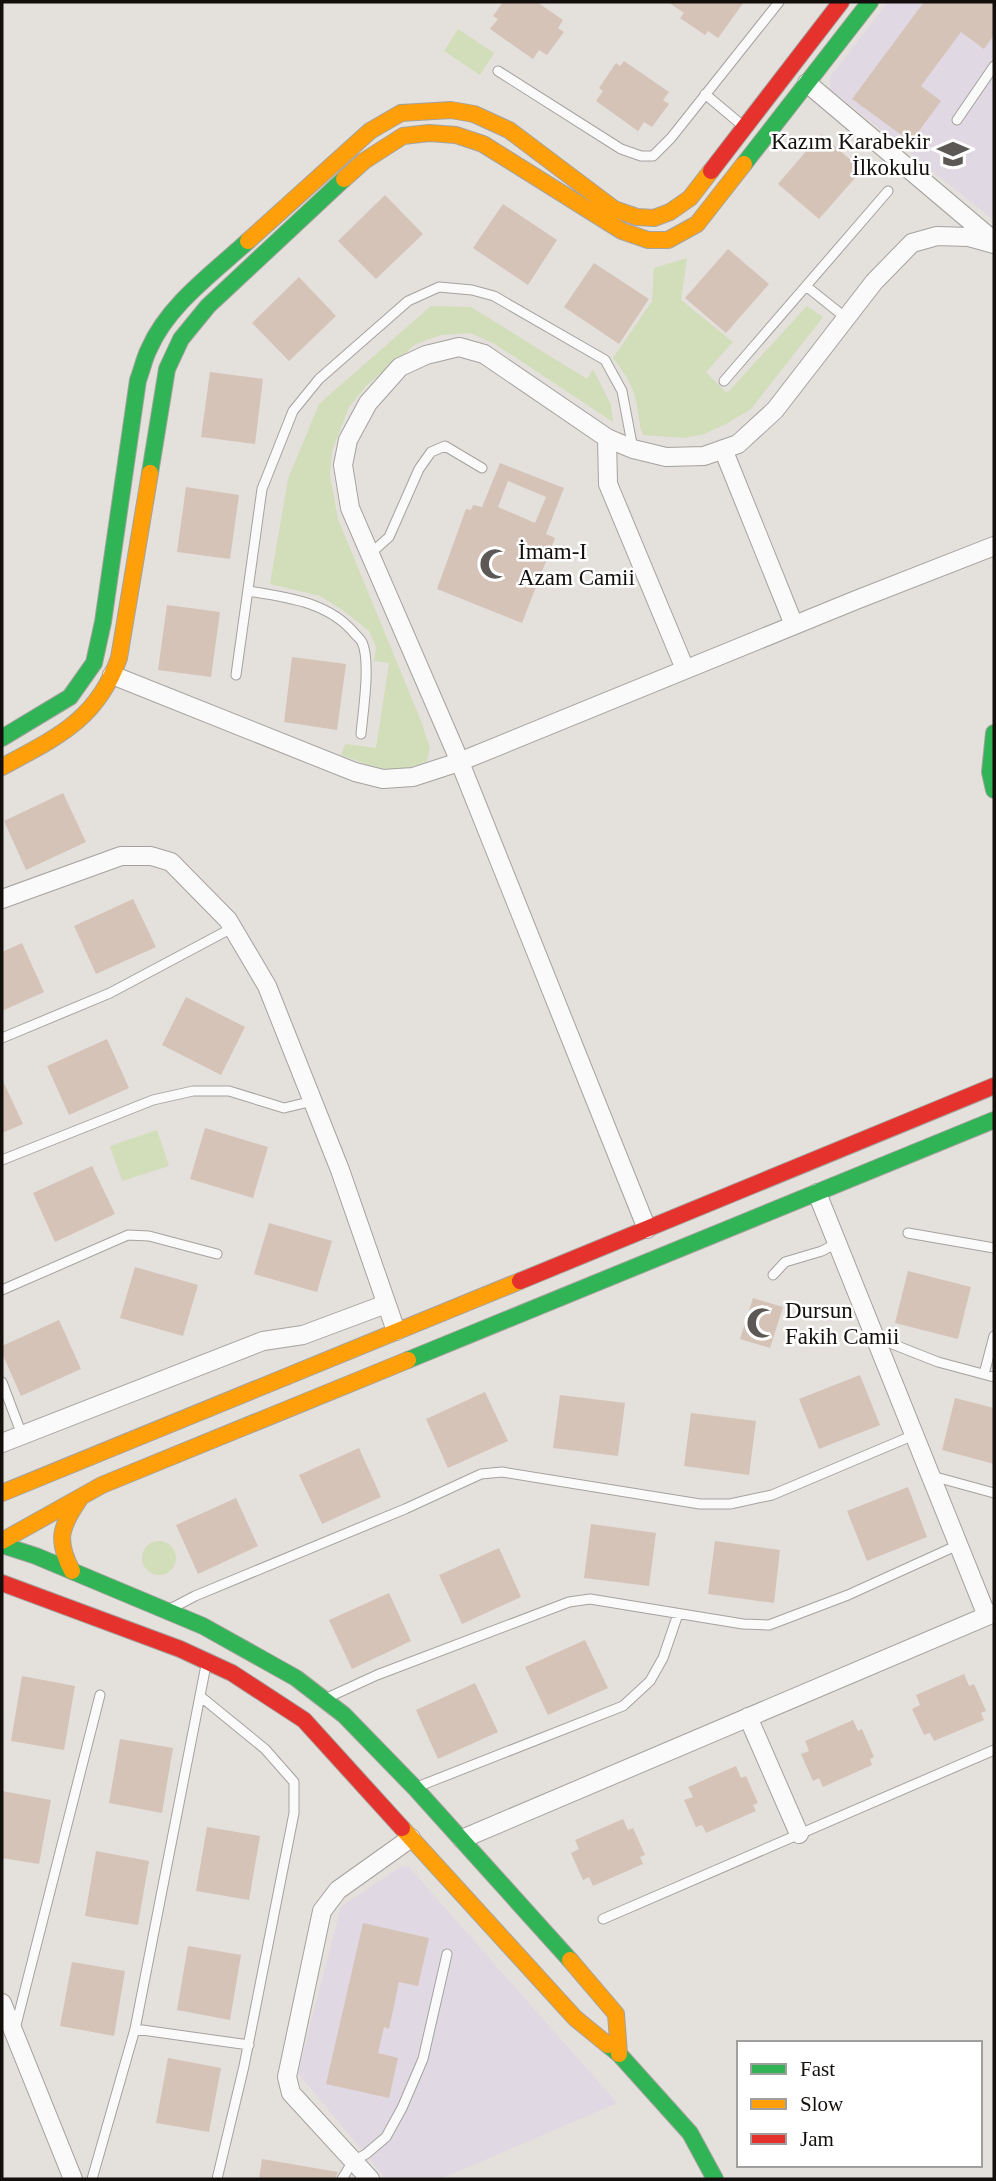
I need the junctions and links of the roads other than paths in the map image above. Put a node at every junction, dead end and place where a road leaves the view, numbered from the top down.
1 (779, 2) edge
2 (841, 2) edge
3 (870, 2) edge
4 (994, 65) edge
5 (498, 71) dead end
6 (807, 83) junction
7 (705, 94) junction
8 (957, 120) dead end
9 (744, 127) junction
10 (888, 191) dead end
11 (994, 243) edge
12 (806, 286) junction
13 (846, 318) junction
14 (724, 381) dead end
15 (607, 438) junction
16 (633, 449) junction
17 (723, 449) junction
18 (482, 468) dead end
19 (994, 546) edge
20 (370, 554) junction
21 (248, 590) junction
22 (794, 625) junction
23 (685, 669) junction
24 (236, 675) dead end
25 (112, 676) junction
26 (994, 733) edge
27 (362, 734) dead end
28 (2, 738) edge
29 (460, 762) junction
30 (2, 767) edge
31 (994, 790) edge
32 (2, 898) edge
33 (232, 928) junction
34 (2, 1038) edge
35 (994, 1086) edge
36 (313, 1101) junction
37 (994, 1121) edge
38 (2, 1160) edge
39 (817, 1193) junction
40 (647, 1228) junction
41 (908, 1233) dead end
42 (837, 1243) junction
43 (994, 1248) edge
44 (217, 1254) dead end
45 (773, 1275) dead end
46 (2, 1290) edge
47 (386, 1304) junction
48 (396, 1331) junction
49 (994, 1336) edge
50 (875, 1337) junction
51 (984, 1374) junction
52 (994, 1377) edge
53 (2, 1382) edge
54 (22, 1435) junction
55 (914, 1435) junction
56 (2, 1443) edge
57 (931, 1476) junction
58 (2, 1493) edge
59 (994, 1493) edge
60 (82, 1496) junction
61 (2, 1543) edge
62 (958, 1545) junction
63 (72, 1571) junction
64 (2, 1583) edge
65 (167, 1611) junction
66 (678, 1614) junction
67 (990, 1614) edge
68 (207, 1662) junction
69 (100, 1695) dead end
70 (200, 1696) junction
71 (324, 1699) junction
72 (748, 1717) junction
73 (994, 1750) edge
74 (415, 1788) junction
75 (799, 1835) junction
76 (411, 1838) junction
77 (462, 1839) junction
78 (603, 1919) dead end
79 (447, 1954) dead end
80 (2, 2003) edge
81 (135, 2029) junction
82 (14, 2033) junction
83 (249, 2045) junction
84 (619, 2054) junction
85 (353, 2161) junction
86 (73, 2179) edge
87 (92, 2179) edge
88 (217, 2179) edge
89 (342, 2179) edge
90 (370, 2179) edge
91 (715, 2179) edge

1 - 7 lane
2 - 9 street
3 - 6 street
4 - 8 lane
5 - 7 lane
6 - 11 street
6 - 25 street
7 - 9 lane
9 - 28 street
10 - 12 lane
11 - 13 street
12 - 13 lane
12 - 14 lane
13 - 17 street
15 - 16 street
15 - 20 street
15 - 23 street
16 - 17 street
16 - 21 lane
17 - 22 street
18 - 20 lane
19 - 22 street
20 - 29 street
21 - 24 lane
21 - 27 lane
22 - 23 street
23 - 29 street
25 - 29 street
25 - 30 street
26 - 31 street
29 - 40 street
32 - 33 street
33 - 34 lane
33 - 36 street
35 - 40 street
36 - 38 lane
36 - 47 street
37 - 39 street
39 - 42 street
39 - 60 street
40 - 48 street
41 - 43 lane
42 - 45 lane
42 - 50 street
44 - 46 lane
47 - 48 street
47 - 54 street
48 - 58 street
49 - 51 lane
50 - 51 lane
50 - 55 street
51 - 52 lane
53 - 54 lane
54 - 56 street
55 - 57 street
55 - 65 lane
57 - 59 lane
57 - 62 street
60 - 61 street
60 - 63 street
61 - 63 street
62 - 66 lane
62 - 67 street
63 - 65 street
64 - 68 street
65 - 71 street
66 - 71 lane
66 - 74 lane
67 - 72 street
68 - 70 lane
68 - 76 street
69 - 82 lane
70 - 81 lane
70 - 83 lane
71 - 74 street
72 - 75 street
72 - 77 street
73 - 75 lane
74 - 77 street
75 - 78 lane
76 - 84 street
76 - 85 street
77 - 84 street
79 - 85 lane
80 - 82 street
81 - 83 lane
81 - 87 lane
82 - 86 street
83 - 88 lane
84 - 91 street
85 - 89 lane
85 - 90 street

